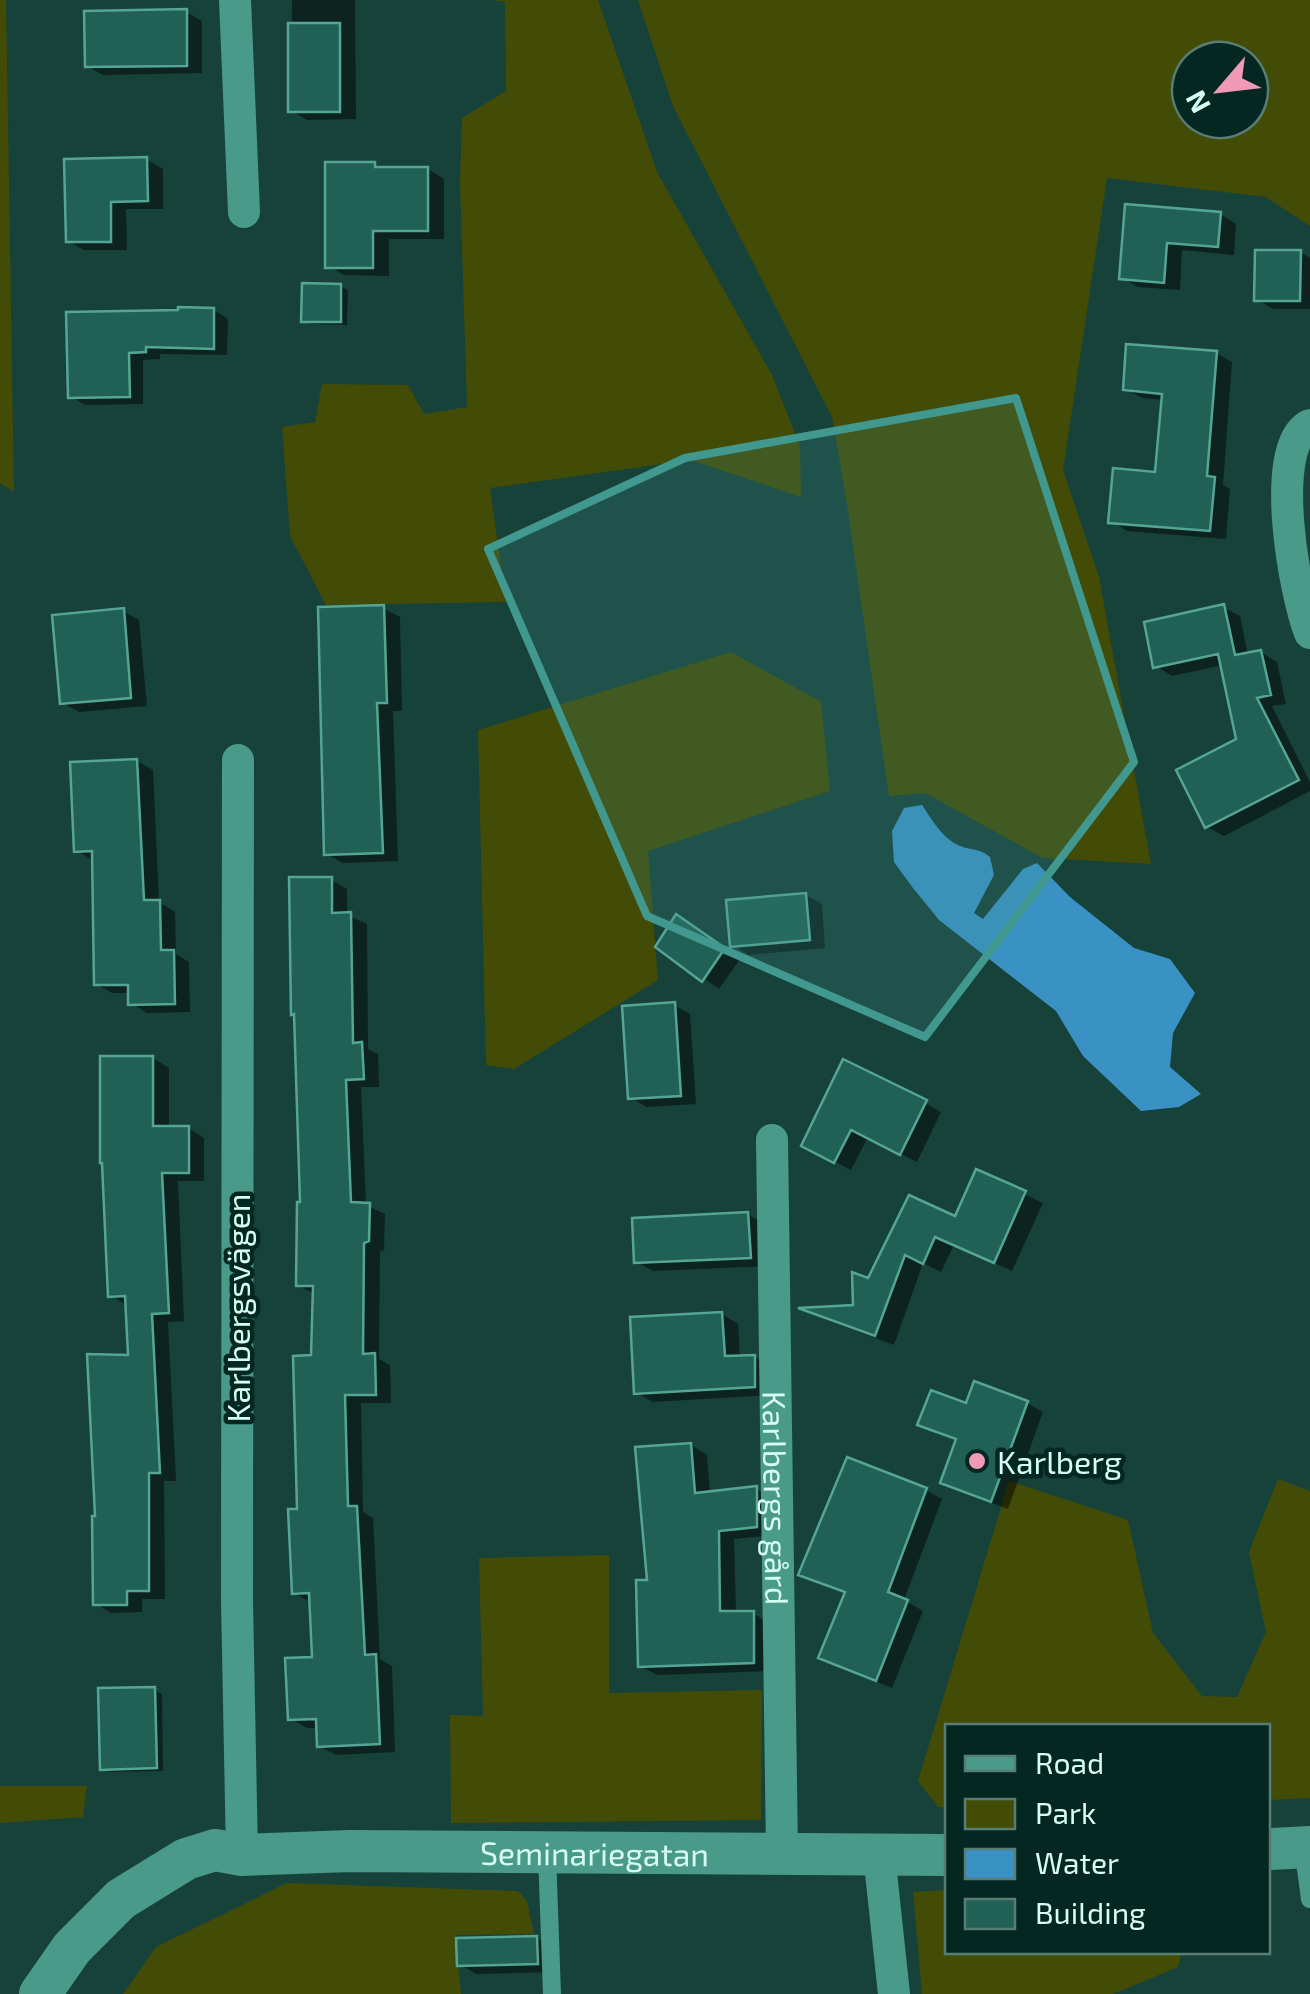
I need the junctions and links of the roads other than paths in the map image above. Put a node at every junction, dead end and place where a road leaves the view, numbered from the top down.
1 (235, 0) edge
2 (244, 212) dead end
3 (1310, 425) edge
4 (1310, 633) edge
5 (238, 760) dead end
6 (772, 1140) dead end
7 (1293, 1848) edge
8 (547, 1853) junction
9 (782, 1853) junction
10 (879, 1854) junction
11 (242, 1855) junction
12 (945, 1855) edge
13 (1310, 1899) edge
14 (40, 1994) edge
15 (74, 1994) edge
16 (552, 1994) edge
17 (894, 1994) edge

1 - 2 street
3 - 4 street
5 - 11 street, Karlbergsvägen
6 - 9 street, Karlbergs gård
7 - 13 lane
8 - 9 street, Seminariegatan
8 - 11 street, Seminariegatan
8 - 16 lane
9 - 10 street, Seminariegatan
10 - 12 street, Seminariegatan
10 - 17 street
11 - 14 street, Seminariegatan
11 - 15 street

